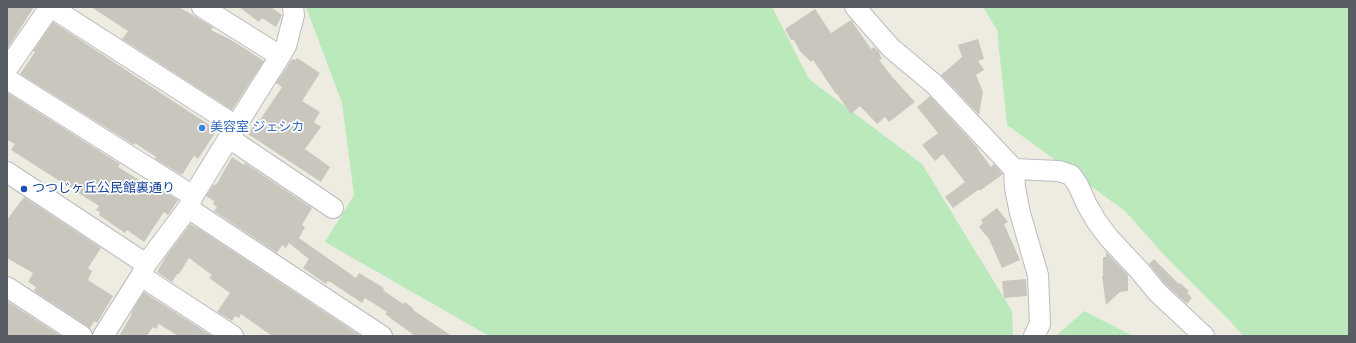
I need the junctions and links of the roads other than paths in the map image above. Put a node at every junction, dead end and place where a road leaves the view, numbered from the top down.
1 (50, 7) edge
2 (202, 7) edge
3 (293, 7) edge
4 (855, 7) edge
5 (280, 56) junction
6 (7, 69) edge
7 (7, 79) edge
8 (233, 132) junction
9 (1014, 169) junction
10 (7, 172) edge
11 (191, 202) junction
12 (333, 208) dead end
13 (143, 270) junction
14 (7, 287) edge
15 (82, 336) edge
16 (103, 336) edge
17 (233, 336) edge
18 (382, 336) edge
19 (1034, 336) edge
20 (1204, 336) edge

1 - 6 street
1 - 8 street
2 - 5 street
3 - 5 street
4 - 9 street
5 - 8 street
7 - 11 street
8 - 11 street
8 - 12 street
9 - 19 street
9 - 20 street
10 - 13 street
11 - 13 street
11 - 18 street
13 - 16 street
13 - 17 street
14 - 15 street

